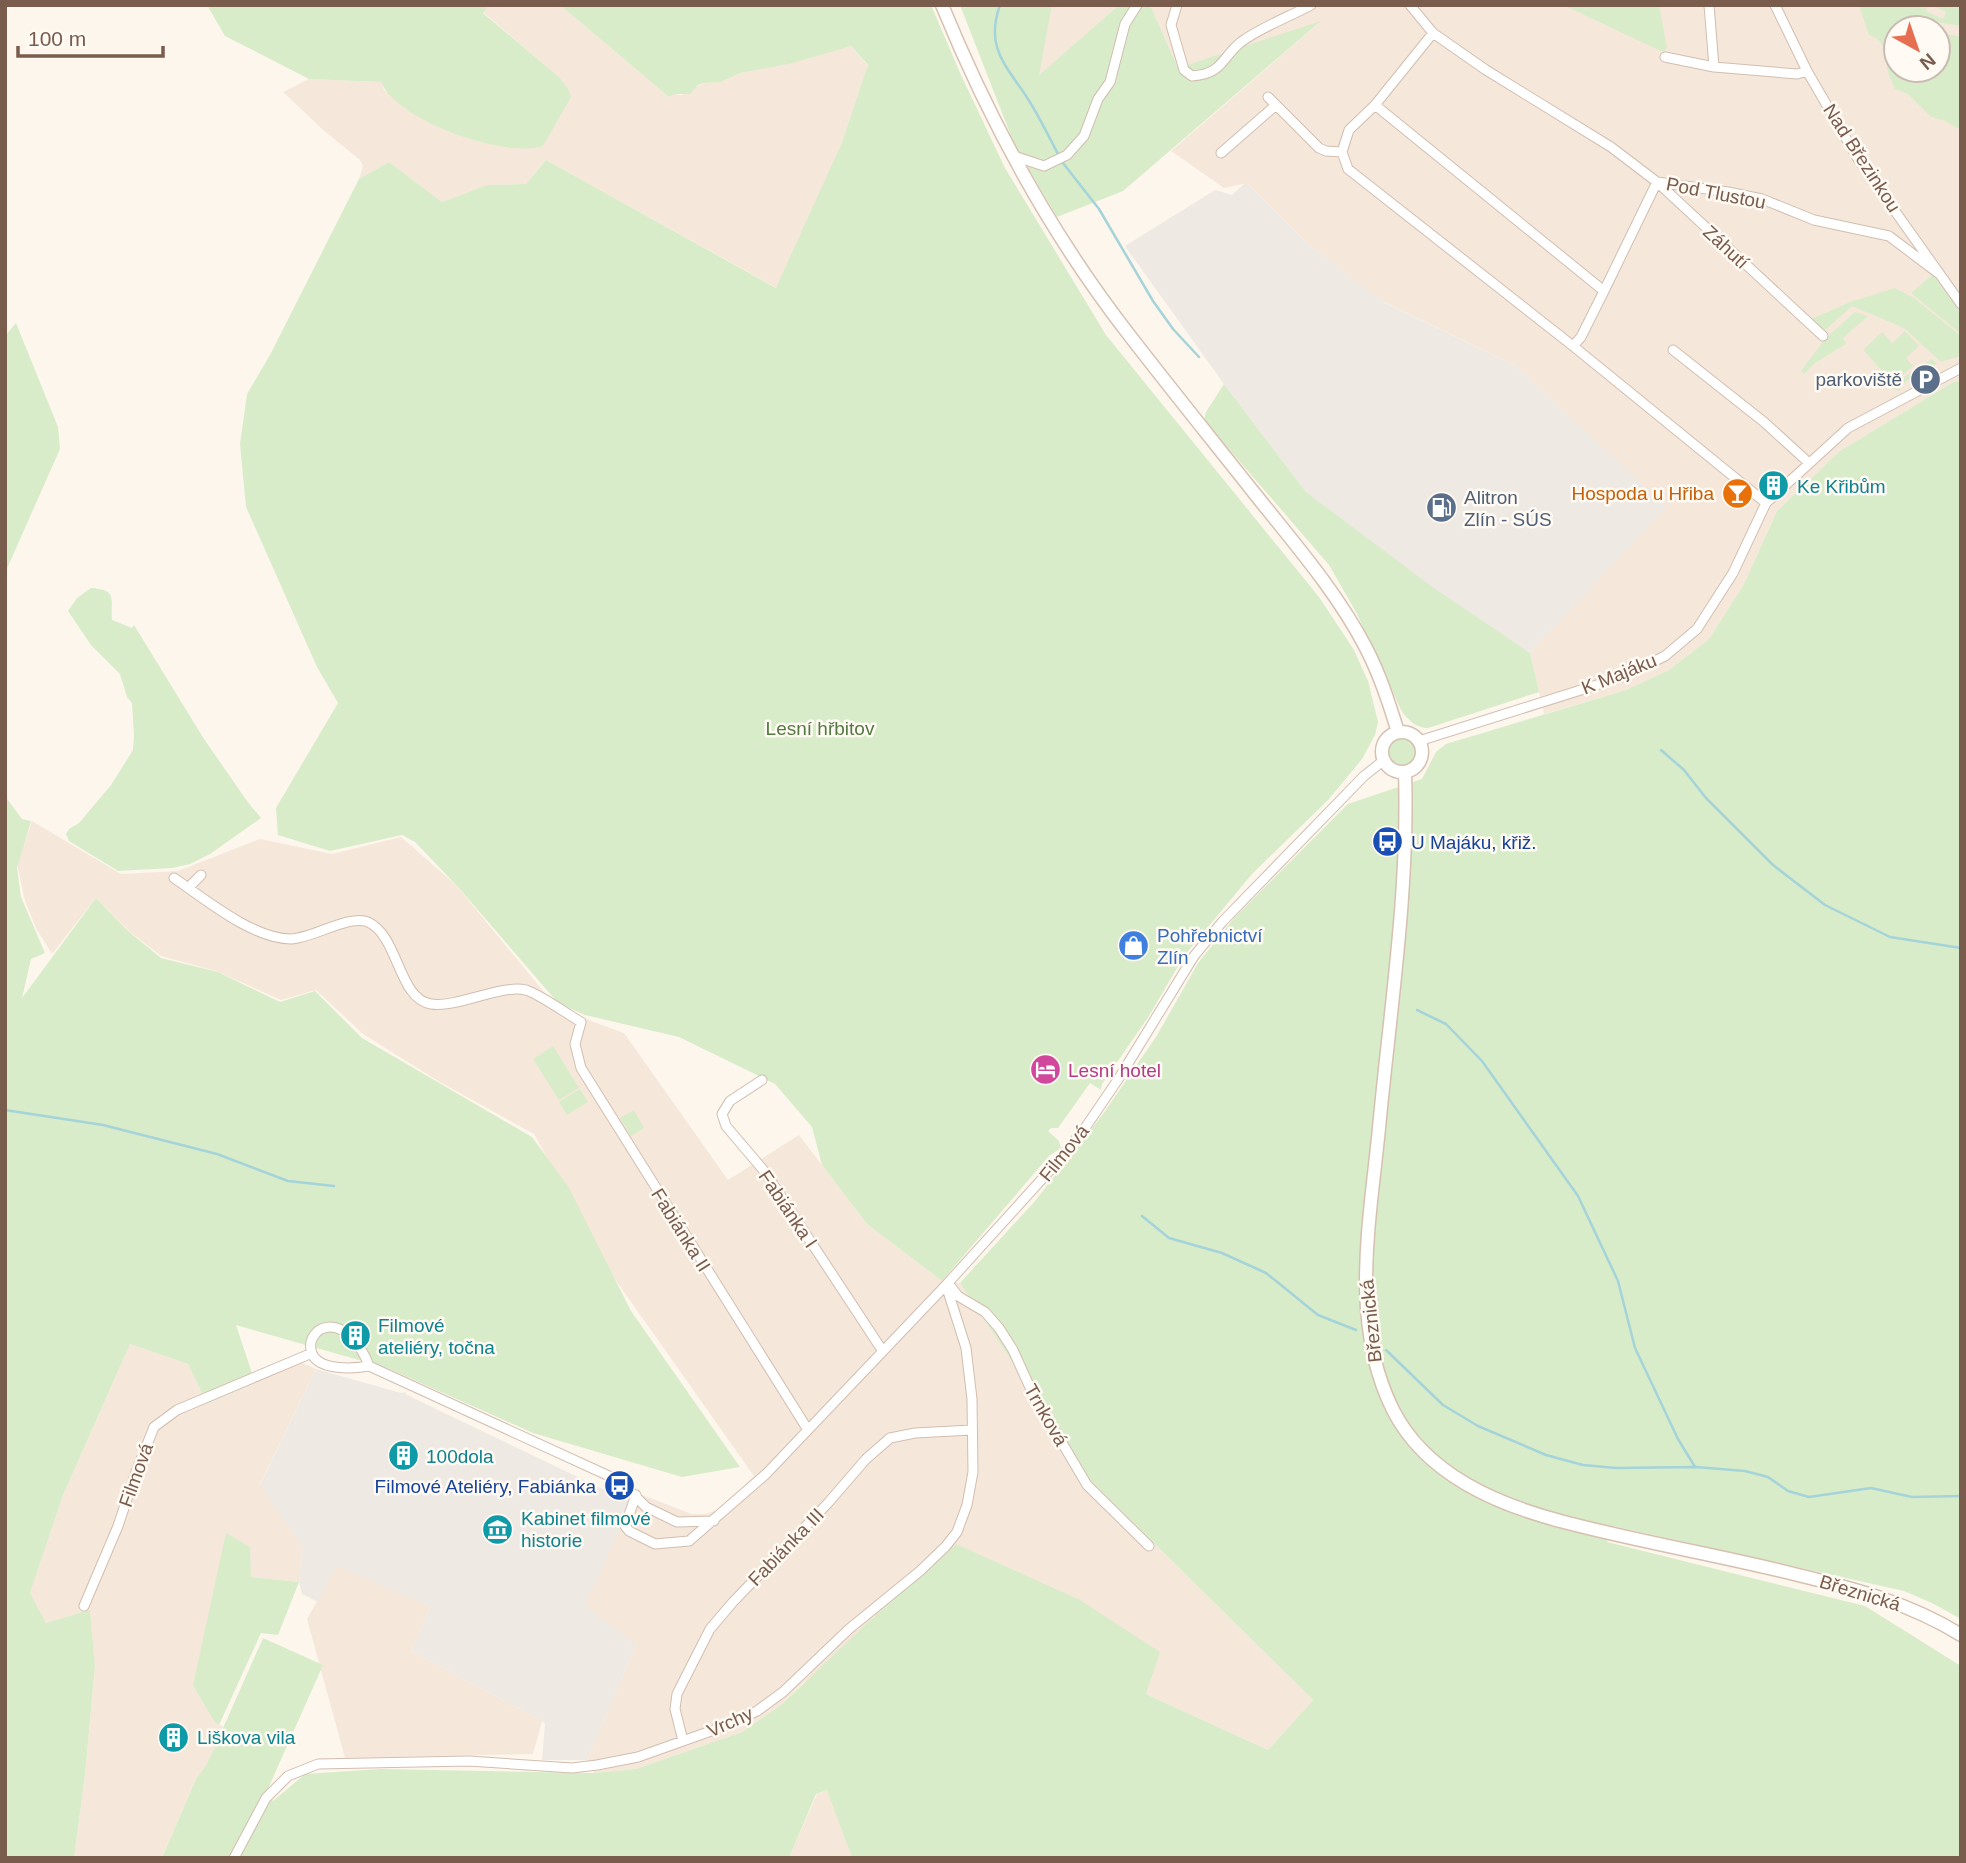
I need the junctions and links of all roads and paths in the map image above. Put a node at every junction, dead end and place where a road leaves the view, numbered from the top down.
1 (942, 5) edge
2 (1137, 5) edge
3 (1177, 5) edge
4 (1311, 5) edge
5 (1410, 5) edge
6 (1709, 5) edge
7 (1775, 5) edge
8 (1433, 33) junction
9 (1665, 57) dead end
10 (1714, 67) junction
11 (1807, 71) junction
12 (1268, 97) dead end
13 (1276, 105) junction
14 (1375, 105) junction
15 (1342, 152) junction
16 (1222, 153) dead end
17 (1013, 156) junction
18 (1657, 182) junction
19 (1938, 273) junction
20 (1604, 291) junction
21 (1957, 291) edge
22 (1961, 304) edge
23 (1823, 336) dead end
24 (1573, 346) junction
25 (1673, 350) dead end
26 (1959, 371) edge
27 (1809, 463) junction
28 (1766, 503) junction
29 (1398, 732) junction
30 (1419, 741) junction
31 (1384, 761) junction
32 (1405, 772) junction
33 (201, 875) dead end
34 (174, 878) dead end
35 (188, 887) junction
36 (762, 1080) dead end
37 (947, 1284) junction
38 (882, 1350) junction
39 (312, 1353) junction
40 (369, 1366) junction
41 (808, 1430) junction
42 (972, 1430) junction
43 (636, 1495) junction
44 (714, 1521) junction
45 (1149, 1546) dead end
46 (84, 1606) dead end
47 (1961, 1635) edge
48 (683, 1741) junction
49 (234, 1858) edge

1 - 17 main road
2 - 17 street
3 - 4 street
5 - 8 street, Pod Tlustou
6 - 10 street
7 - 11 street, Nad Březinkou
8 - 14 street
8 - 18 street, Pod Tlustou
9 - 10 street
10 - 11 street
11 - 19 street, Nad Březinkou
12 - 13 street
13 - 15 street
13 - 16 street
14 - 15 street
14 - 20 street
15 - 24 street
17 - 29 main road
18 - 19 street, Pod Tlustou
18 - 20 street
18 - 23 street, Záhutí
19 - 21 street, Nad Březinkou
20 - 24 street
21 - 22 street, Nad Březinkou
24 - 28 street
25 - 27 street
26 - 27 street, K Majáku
27 - 28 street, K Majáku
28 - 30 street, K Majáku
29 - 30 main road
29 - 31 main road
30 - 32 main road
31 - 32 main road
31 - 37 street, Filmová
32 - 47 main road, Březnická
33 - 35 street
34 - 35 street
35 - 41 street, Fabiánka II
36 - 38 street, Fabiánka I
37 - 38 street, Filmová
37 - 42 street, Vrchy
37 - 45 street, Trnková
38 - 41 street, Filmová
39 - 40 street
39 - 40 street
39 - 46 street, Filmová
40 - 43 street
41 - 44 street, Filmová
42 - 48 street, Vrchy
42 - 48 street, Fabiánka III
43 - 44 street
43 - 44 street, Filmová
48 - 49 street, Vrchy

